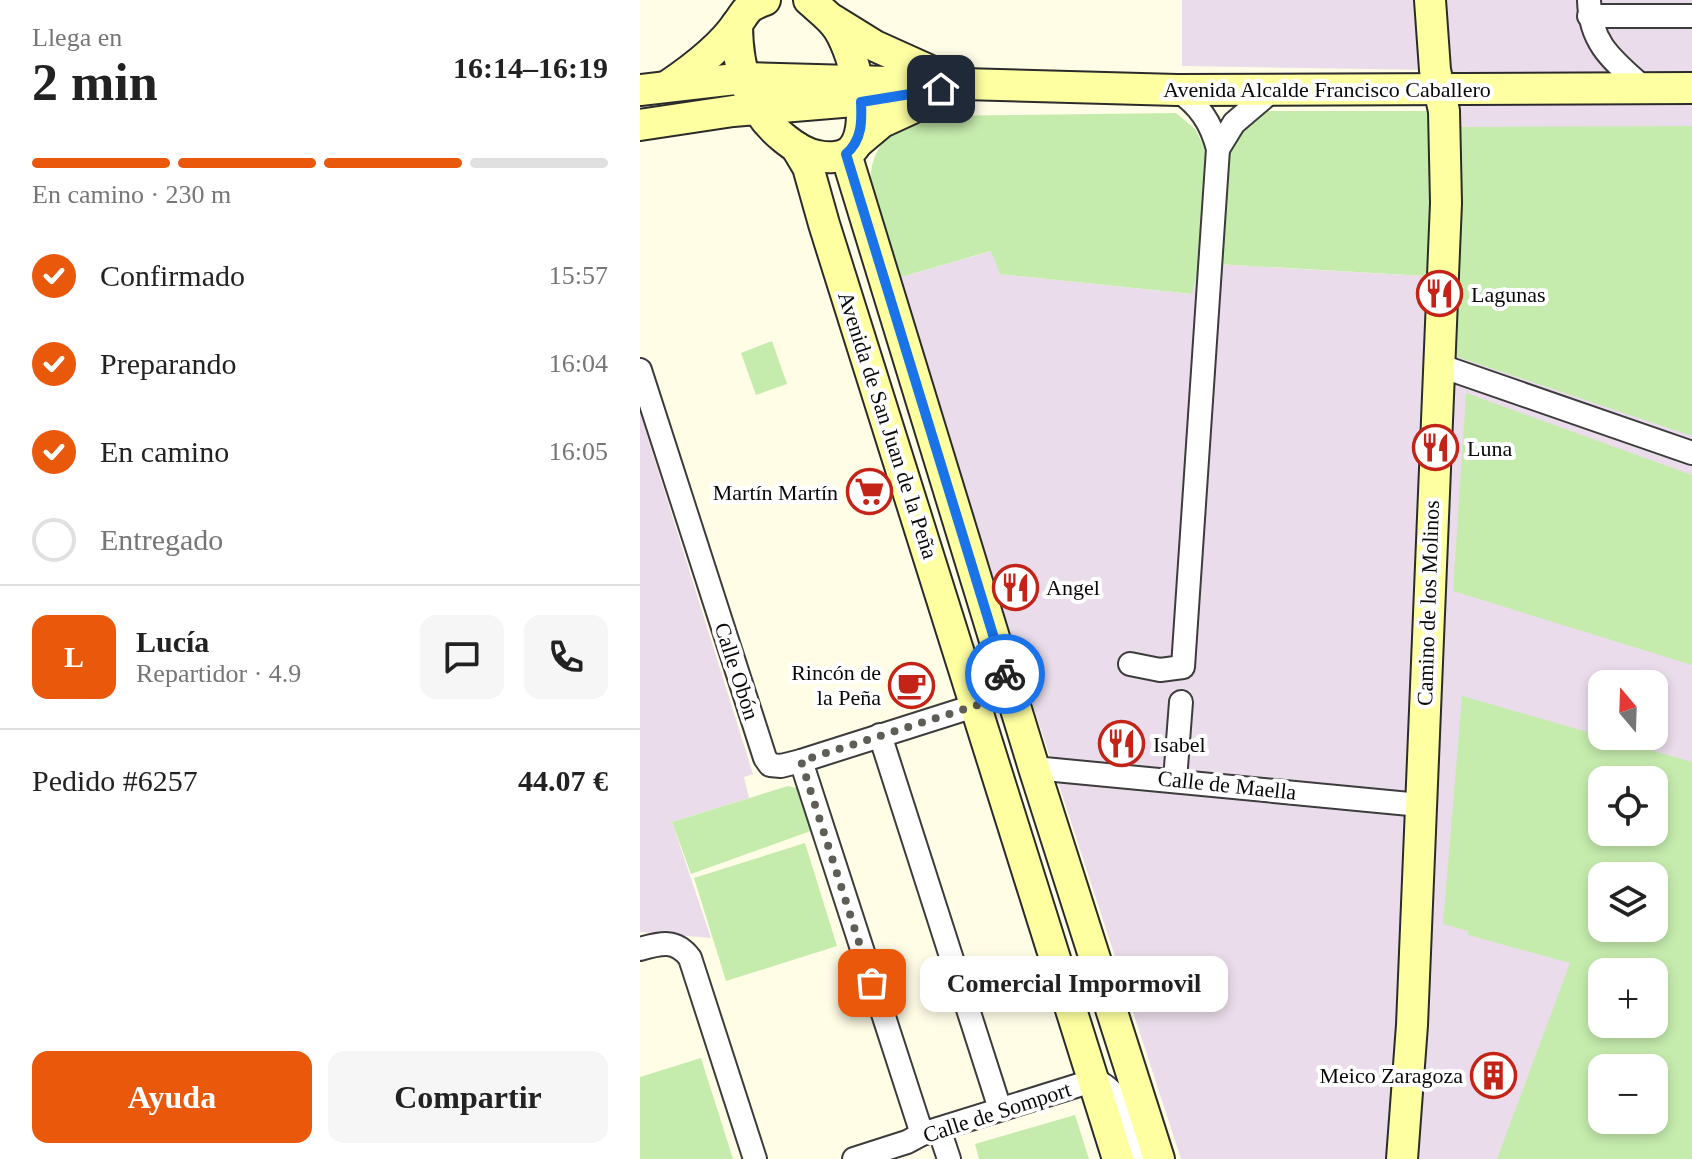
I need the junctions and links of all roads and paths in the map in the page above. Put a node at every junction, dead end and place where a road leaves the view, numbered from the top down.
1 (1430, 0) edge
2 (814, 5) edge
3 (1589, 8) edge
4 (747, 9) edge
5 (1692, 16) edge
6 (744, 78) junction
7 (963, 85) junction
8 (655, 87) edge
9 (1692, 88) edge
10 (1274, 89) junction
11 (1439, 89) junction
12 (1645, 89) junction
13 (1177, 90) junction
14 (859, 91) junction
15 (757, 109) junction
16 (640, 125) edge
17 (796, 147) junction
18 (852, 148) junction
19 (1218, 149) junction
20 (1438, 365) junction
21 (640, 370) edge
22 (1692, 453) edge
23 (1130, 664) dead end
24 (1007, 679) junction
25 (1181, 702) dead end
26 (977, 705) junction
27 (880, 735) junction
28 (801, 761) junction
29 (1034, 768) junction
30 (1175, 780) junction
31 (1420, 805) junction
32 (640, 949) edge
33 (1095, 1080) junction
34 (1000, 1109) junction
35 (930, 1132) junction
36 (755, 1159) edge
37 (854, 1159) edge
38 (949, 1159) edge
39 (1118, 1159) edge
40 (1140, 1159) edge
41 (1159, 1159) edge
42 (1402, 1159) edge

1 - 11 main road, Camino de los Molinos
2 - 7 main road, Avenida Alcalde Francisco Caballero
2 - 14 main road
3 - 5 street
3 - 12 street
4 - 6 main road, Avenida de San Juan de la Peña
4 - 8 main road
6 - 8 main road
6 - 14 main road
6 - 15 main road, Avenida de San Juan de la Peña
7 - 13 main road, Avenida Alcalde Francisco Caballero
7 - 14 main road, Avenida Alcalde Francisco Caballero
7 - 18 main road, Avenida Alcalde Francisco Caballero
9 - 12 main road, Avenida Alcalde Francisco Caballero
10 - 11 main road, Avenida Alcalde Francisco Caballero
10 - 13 main road, Avenida Alcalde Francisco Caballero
10 - 19 street
11 - 12 main road, Avenida Alcalde Francisco Caballero
11 - 20 main road, Camino de los Molinos
13 - 19 street
14 - 15 main road, Avenida Alcalde Francisco Caballero
14 - 18 main road, Avenida de San Juan de la Peña
15 - 16 main road, Avenida Alcalde Francisco Caballero
15 - 17 main road, Avenida de San Juan de la Peña
17 - 18 main road, Avenida de San Juan de la Peña
17 - 26 main road, Avenida de San Juan de la Peña
18 - 24 main road, Avenida de San Juan de la Peña
19 - 23 street
20 - 22 street
20 - 31 main road, Camino de los Molinos
21 - 28 street, Calle Obón
24 - 26 street
24 - 29 main road, Avenida de San Juan de la Peña
25 - 30 street
26 - 27 street, Calle Obón
26 - 33 main road, Avenida de San Juan de la Peña
27 - 28 street, Calle Obón
27 - 34 street
28 - 35 street
29 - 30 street, Calle de Maella
29 - 41 main road, Avenida de San Juan de la Peña
30 - 31 street, Calle de Maella
31 - 42 main road, Camino de los Molinos
32 - 36 street
33 - 34 street, Calle de Somport
33 - 39 main road, Avenida de San Juan de la Peña
33 - 40 street, Avenida de San Juan de la Peña
34 - 35 street, Calle de Somport
35 - 37 street, Calle de Somport
35 - 38 street

